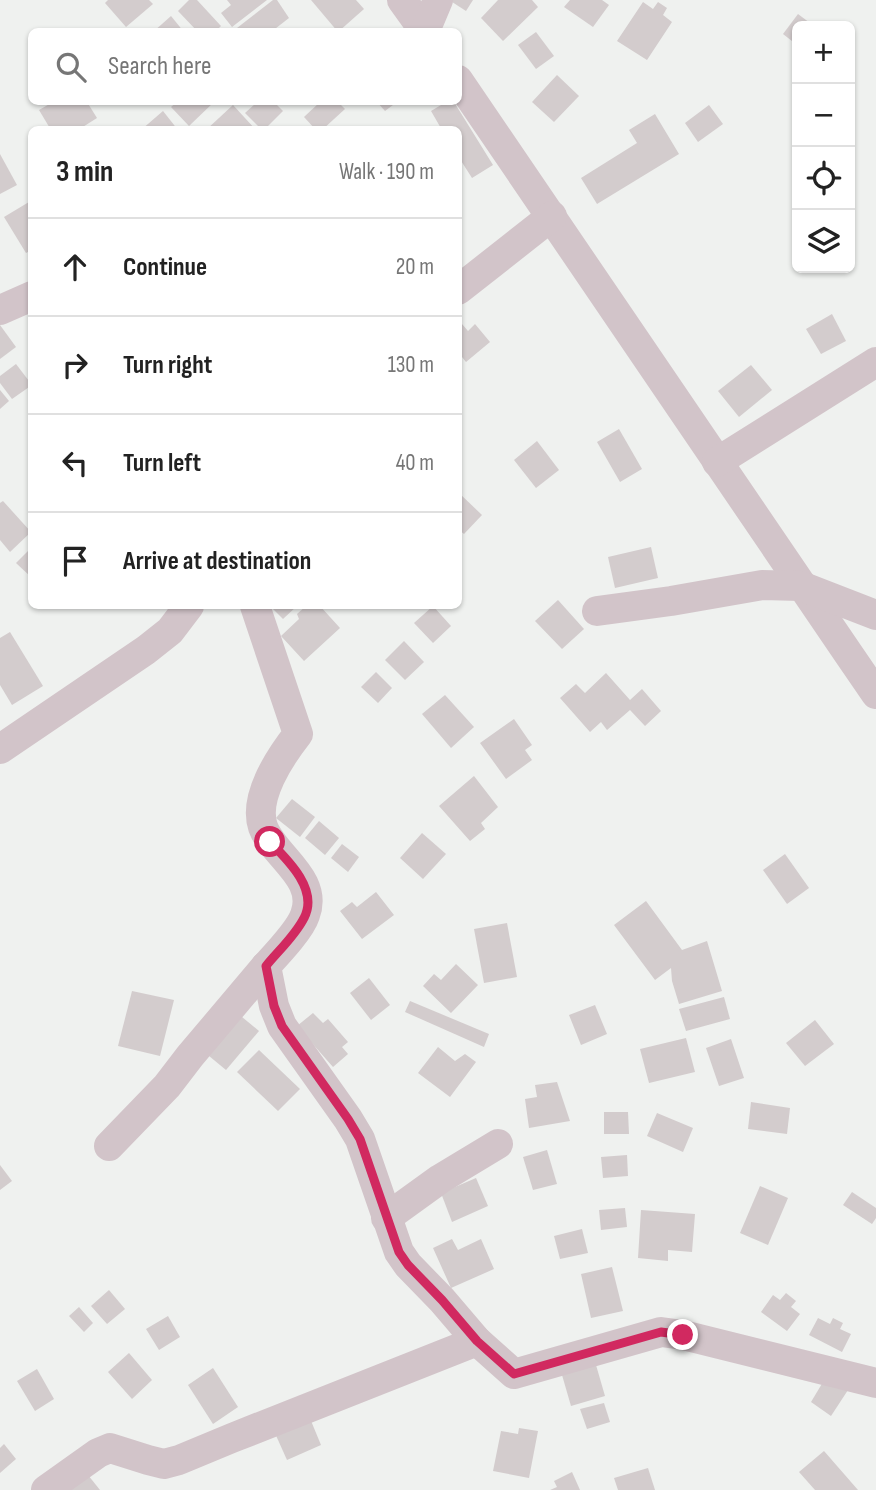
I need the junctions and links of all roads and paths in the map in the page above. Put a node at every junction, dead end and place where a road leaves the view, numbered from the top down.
1 (402, 0) edge
2 (438, 0) edge
3 (423, 28) edge
4 (426, 28) edge
5 (462, 86) edge
6 (552, 216) junction
7 (462, 287) edge
8 (28, 298) edge
9 (0, 310) edge
10 (876, 362) edge
11 (716, 462) junction
12 (802, 586) junction
13 (187, 609) edge
14 (256, 609) edge
15 (597, 611) dead end
16 (876, 615) edge
17 (876, 694) edge
18 (0, 749) edge
19 (266, 966) junction
20 (498, 1144) dead end
21 (109, 1146) dead end
22 (386, 1218) junction
23 (477, 1341) junction
24 (876, 1383) edge
25 (46, 1490) edge

1 - 3 street
2 - 4 street
5 - 6 street
6 - 7 street
6 - 11 street
8 - 9 street
10 - 11 street
11 - 12 street
12 - 15 street
12 - 16 street
12 - 17 street
13 - 18 street
14 - 19 street
19 - 21 street
19 - 22 street
20 - 22 street
22 - 23 street
23 - 24 street
23 - 25 street

